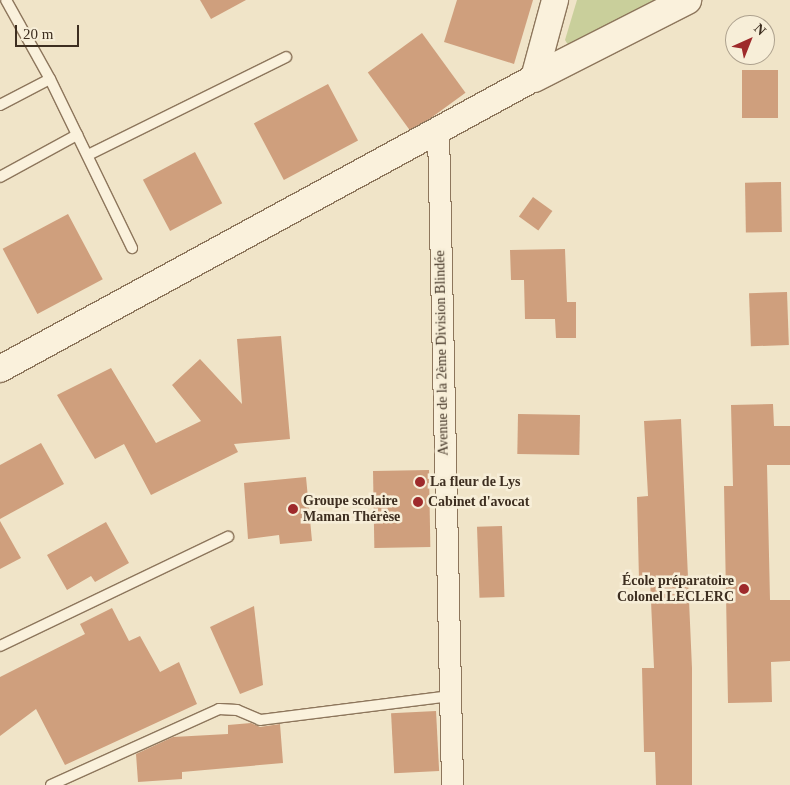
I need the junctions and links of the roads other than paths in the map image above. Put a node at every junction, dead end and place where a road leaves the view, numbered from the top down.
1 (6, 0) edge
2 (555, 0) edge
3 (687, 0) edge
4 (286, 57) dead end
5 (534, 78) junction
6 (50, 79) junction
7 (0, 105) edge
8 (438, 131) junction
9 (77, 135) junction
10 (88, 155) junction
11 (0, 177) edge
12 (132, 248) dead end
13 (0, 370) edge
14 (228, 537) dead end
15 (0, 646) edge
16 (450, 696) junction
17 (51, 785) edge
18 (452, 785) edge

1 - 6 lane
2 - 5 street
3 - 5 main road
4 - 10 lane
5 - 8 street
6 - 7 lane
6 - 9 lane
8 - 13 street
8 - 16 street, Avenue de la 2ème Division Blindée
9 - 10 lane
9 - 11 lane
10 - 12 lane
14 - 15 lane
16 - 17 lane
16 - 18 street, Avenue de la 2ème Division Blindée

